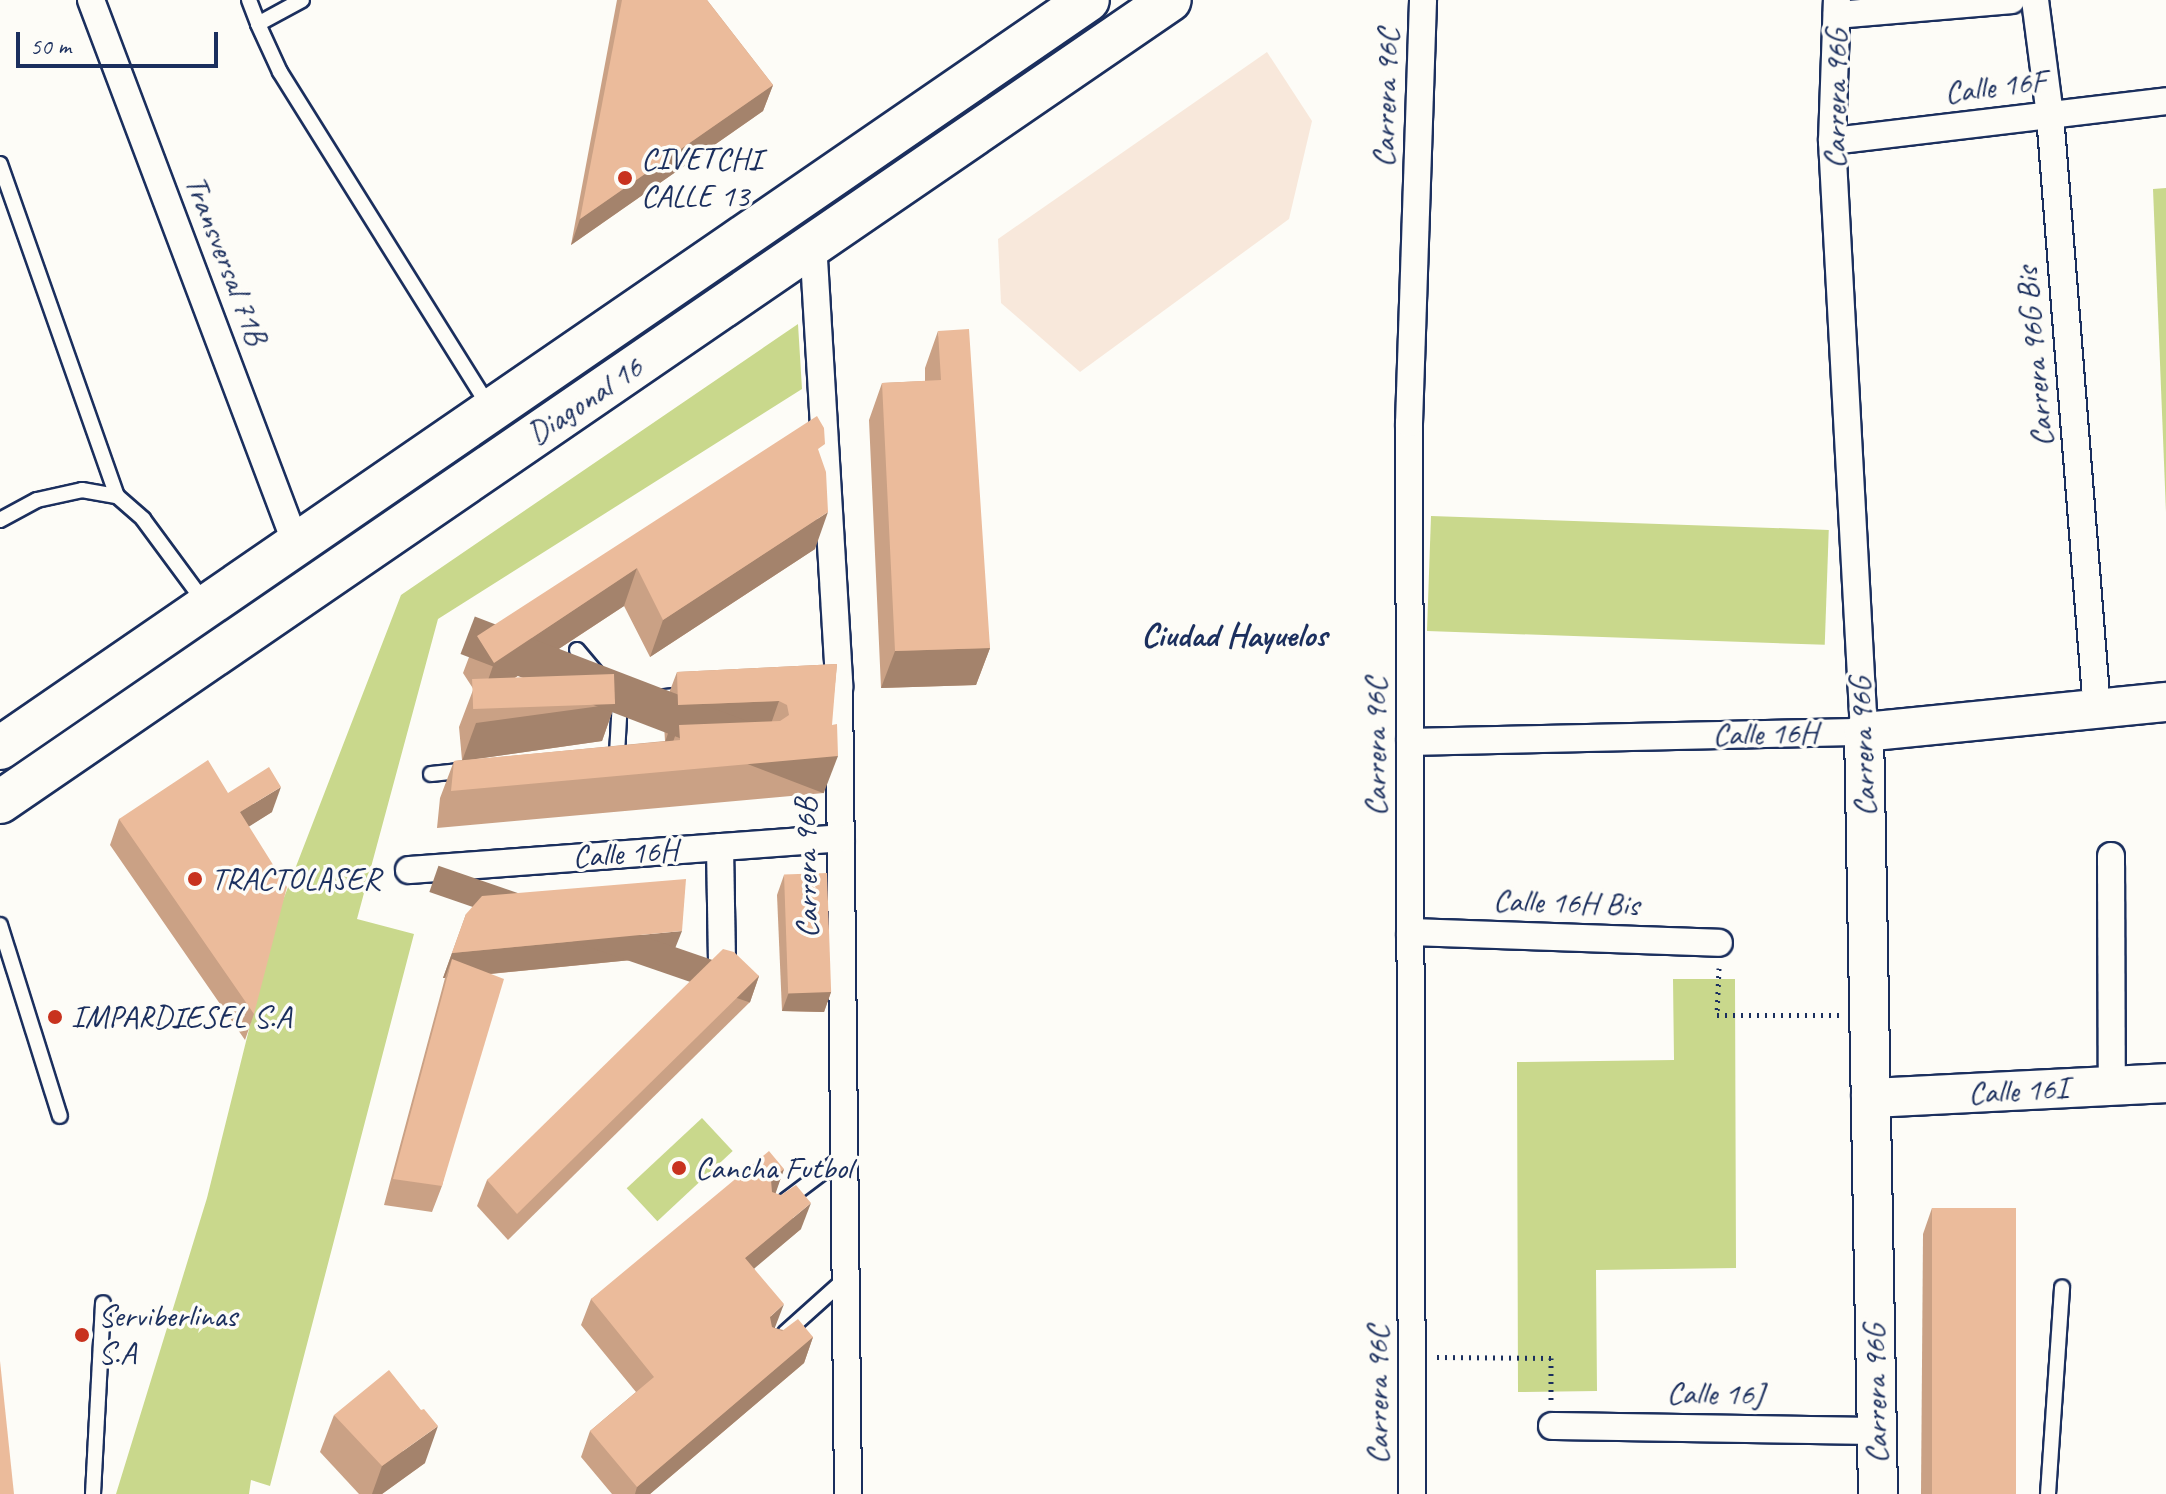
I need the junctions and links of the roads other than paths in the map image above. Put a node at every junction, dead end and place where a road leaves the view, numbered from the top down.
1 (91, 0) edge
2 (249, 0) edge
3 (302, 0) edge
4 (1088, 0) edge
5 (1170, 0) edge
6 (1423, 0) edge
7 (2011, 0) edge
8 (2035, 0) edge
9 (1837, 7) edge
10 (258, 24) junction
11 (2166, 101) edge
12 (2050, 115) junction
13 (1832, 141) junction
14 (0, 164) edge
15 (813, 242) junction
16 (491, 409) junction
17 (117, 496) junction
18 (0, 520) edge
19 (296, 544) junction
20 (207, 606) junction
21 (577, 650) dead end
22 (697, 694) edge
23 (620, 701) junction
24 (2166, 702) edge
25 (2097, 709) junction
26 (1864, 732) junction
27 (1410, 742) junction
28 (0, 748) edge
29 (617, 755) edge
30 (478, 769) edge
31 (431, 774) dead end
32 (0, 802) edge
33 (841, 838) junction
34 (720, 847) junction
35 (2111, 856) dead end
36 (409, 870) dead end
37 (0, 925) edge
38 (1410, 932) junction
39 (1719, 943) road end
40 (722, 962) edge
41 (2166, 1083) edge
42 (2112, 1086) junction
43 (1871, 1098) junction
44 (60, 1116) dead end
45 (843, 1157) junction
46 (770, 1211) edge
47 (844, 1280) junction
48 (2062, 1287) dead end
49 (103, 1303) dead end
50 (770, 1347) edge
51 (1552, 1426) road end
52 (1877, 1431) junction
53 (93, 1494) edge
54 (848, 1494) edge
55 (1412, 1494) edge
56 (1878, 1494) edge
57 (2048, 1494) edge

1 - 19 street, Transversal 71B
2 - 10 lane
3 - 10 lane
4 - 16 main road, Diagonal 16
5 - 15 main road, Diagonal 16
6 - 27 street, Carrera 96C
7 - 9 street
8 - 12 street, Carrera 96G Bis
9 - 13 street, Carrera 96G
10 - 16 lane
11 - 12 street, Calle 16F
12 - 13 street, Calle 16F
12 - 25 street, Carrera 96G Bis
13 - 26 street, Carrera 96G
14 - 17 lane
15 - 32 main road, Diagonal 16
15 - 33 street, Carrera 96B
16 - 19 main road, Diagonal 16
17 - 18 lane
17 - 20 lane
19 - 20 main road, Diagonal 16
20 - 28 main road, Diagonal 16
21 - 23 lane
22 - 23 lane
23 - 29 lane
24 - 25 street, Calle 16H
25 - 26 street, Calle 16H
26 - 27 street, Calle 16H
26 - 43 street, Carrera 96G
27 - 38 street, Carrera 96C
30 - 31 lane
33 - 34 street, Calle 16H
33 - 45 street, Carrera 96B
34 - 36 street, Calle 16H
34 - 40 street
35 - 42 street
37 - 44 lane
38 - 39 street, Calle 16H Bis
38 - 55 street, Carrera 96C
41 - 42 street, Calle 16I
42 - 43 street, Calle 16I
43 - 52 street, Carrera 96G
45 - 46 lane
45 - 47 street, Carrera 96B
47 - 50 lane
47 - 54 street, Carrera 96B
48 - 57 lane
49 - 53 lane
51 - 52 street, Calle 16J
52 - 56 street, Carrera 96G

